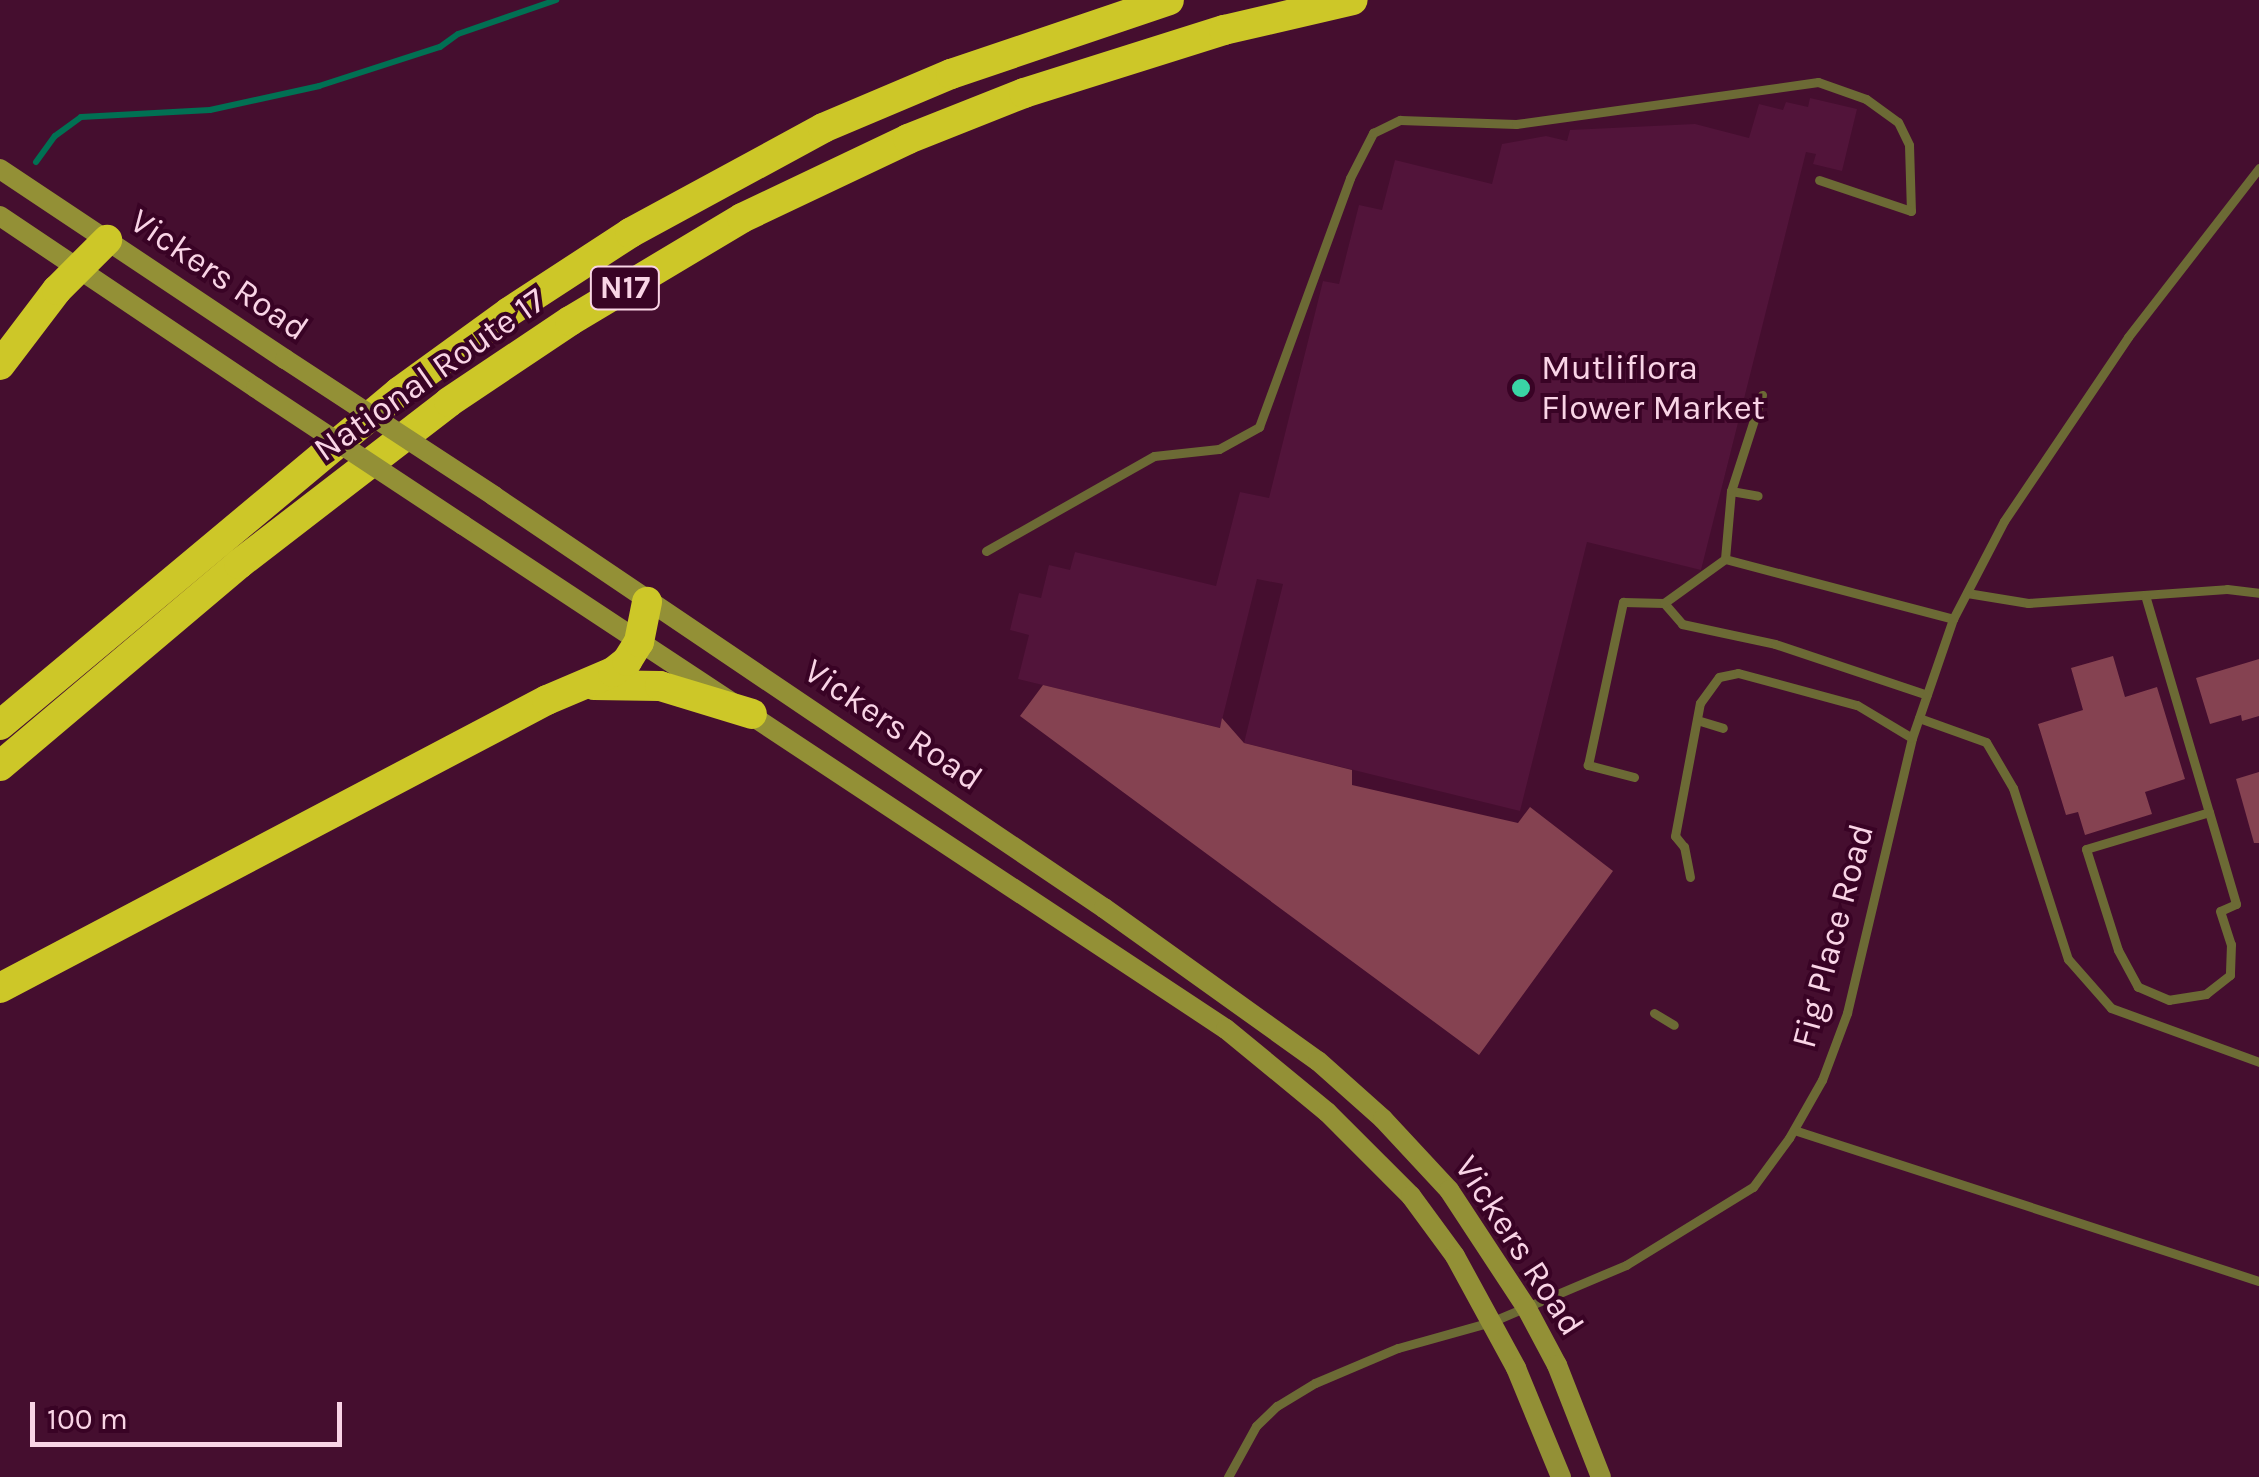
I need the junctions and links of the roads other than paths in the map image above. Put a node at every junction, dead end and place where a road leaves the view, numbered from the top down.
1 (1168, 0) edge
2 (1354, 0) edge
3 (2259, 168) edge
4 (0, 170) edge
5 (1818, 180) dead end
6 (0, 216) edge
7 (107, 240) junction
8 (81, 266) junction
9 (0, 365) edge
10 (1762, 395) dead end
11 (1731, 491) junction
12 (1758, 496) dead end
13 (986, 552) dead end
14 (1725, 559) junction
15 (2259, 593) edge
16 (1966, 594) junction
17 (2145, 595) junction
18 (648, 602) junction
19 (1664, 603) junction
20 (1953, 619) junction
21 (639, 642) junction
22 (586, 686) junction
23 (1926, 695) junction
24 (752, 714) junction
25 (1919, 718) junction
26 (1697, 720) junction
27 (0, 724) edge
28 (1723, 728) dead end
29 (1912, 738) junction
30 (0, 766) edge
31 (1634, 777) dead end
32 (2209, 812) junction
33 (1690, 877) dead end
34 (0, 988) edge
35 (1654, 1013) dead end
36 (1674, 1025) dead end
37 (2259, 1062) edge
38 (1794, 1130) junction
39 (2259, 1281) edge
40 (1526, 1307) junction
41 (1491, 1322) junction
42 (1228, 1477) edge
43 (1561, 1477) edge
44 (1601, 1477) edge

1 - 27 highway, N17
2 - 30 highway, National Route 17 / N17
3 - 16 lane, Fig Place Road
4 - 7 main road, Vickers Road
5 - 13 lane
6 - 8 main road, Vickers Road
7 - 8 highway
7 - 18 main road, Vickers Road, bridge
8 - 9 highway
8 - 21 main road, Vickers Road, bridge
10 - 11 lane
11 - 12 lane
11 - 14 lane
14 - 19 lane
14 - 20 lane
15 - 17 lane
16 - 17 lane
16 - 20 lane, Fig Place Road
17 - 32 lane
18 - 21 highway
18 - 40 main road, Vickers Road
19 - 23 lane
19 - 31 lane
20 - 23 lane, Fig Place Road
21 - 22 highway
21 - 24 main road, Vickers Road
22 - 24 highway
22 - 34 highway
23 - 25 lane, Fig Place Road
24 - 41 main road, Vickers Road
25 - 29 lane, Fig Place Road
25 - 37 lane
26 - 28 lane
26 - 29 lane
26 - 33 lane
29 - 38 lane, Fig Place Road
32 - 32 lane
35 - 36 lane
38 - 39 lane
38 - 40 lane, Fig Place Road
40 - 41 lane, Fig Place Road
40 - 44 main road, Vickers Road
41 - 42 lane, Fig Place Road
41 - 43 main road, Vickers Road

